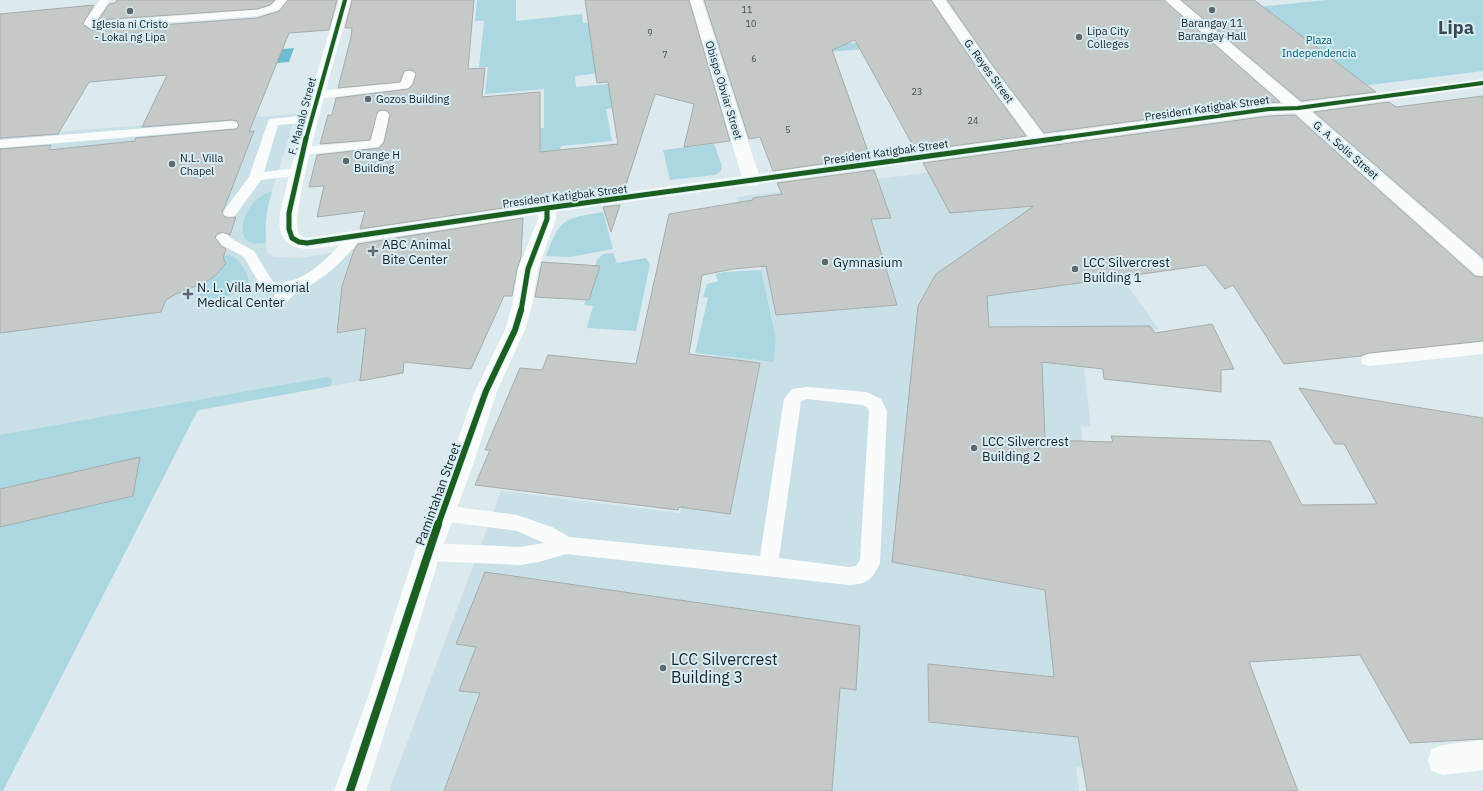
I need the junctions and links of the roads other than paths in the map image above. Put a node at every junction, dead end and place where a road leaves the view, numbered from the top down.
1 (105, 0) edge
2 (282, 0) edge
3 (345, 0) edge
4 (696, 0) edge
5 (938, 0) edge
6 (1170, 0) edge
7 (409, 74) dead end
8 (1483, 83) edge
9 (318, 95) junction
10 (1298, 108) junction
11 (382, 115) dead end
12 (311, 119) junction
13 (232, 125) dead end
14 (1040, 141) junction
15 (0, 144) edge
16 (303, 151) junction
17 (298, 172) junction
18 (256, 177) junction
19 (752, 181) junction
20 (547, 208) junction
21 (230, 213) dead end
22 (354, 236) junction
23 (223, 238) dead end
24 (292, 239) joint
25 (1483, 270) edge
26 (306, 280) junction
27 (268, 286) junction
28 (1483, 348) edge
29 (1369, 360) dead end
30 (442, 513) junction
31 (566, 545) junction
32 (428, 552) junction
33 (768, 566) junction
34 (1483, 756) edge
35 (1443, 760) dead end
36 (350, 791) edge

1 - 2 lane
3 - 9 street, F. Manalo Street
4 - 19 street, Obispo Obviar Street
5 - 14 street, G. Reyes Street
6 - 10 street, G. A. Solis Street
7 - 9 lane
8 - 10 street, President Katigbak Street
9 - 12 street, F. Manalo Street
10 - 14 street, President Katigbak Street
10 - 25 street, G. A. Solis Street
11 - 16 lane
12 - 16 street, F. Manalo Street
12 - 18 lane
13 - 15 lane
14 - 19 street, President Katigbak Street
16 - 17 street, F. Manalo Street
17 - 18 lane
17 - 24 street, F. Manalo Street
18 - 21 lane
19 - 20 street, President Katigbak Street
20 - 22 street, President Katigbak Street
20 - 30 street, Pamintahan Street
22 - 24 street, President Katigbak Street
22 - 26 lane
23 - 27 lane
26 - 27 lane
26 - 27 lane
28 - 29 lane
30 - 31 lane
30 - 32 street, Pamintahan Street
31 - 32 lane
31 - 33 lane
32 - 36 street, Pamintahan Street
33 - 33 lane
34 - 35 street

